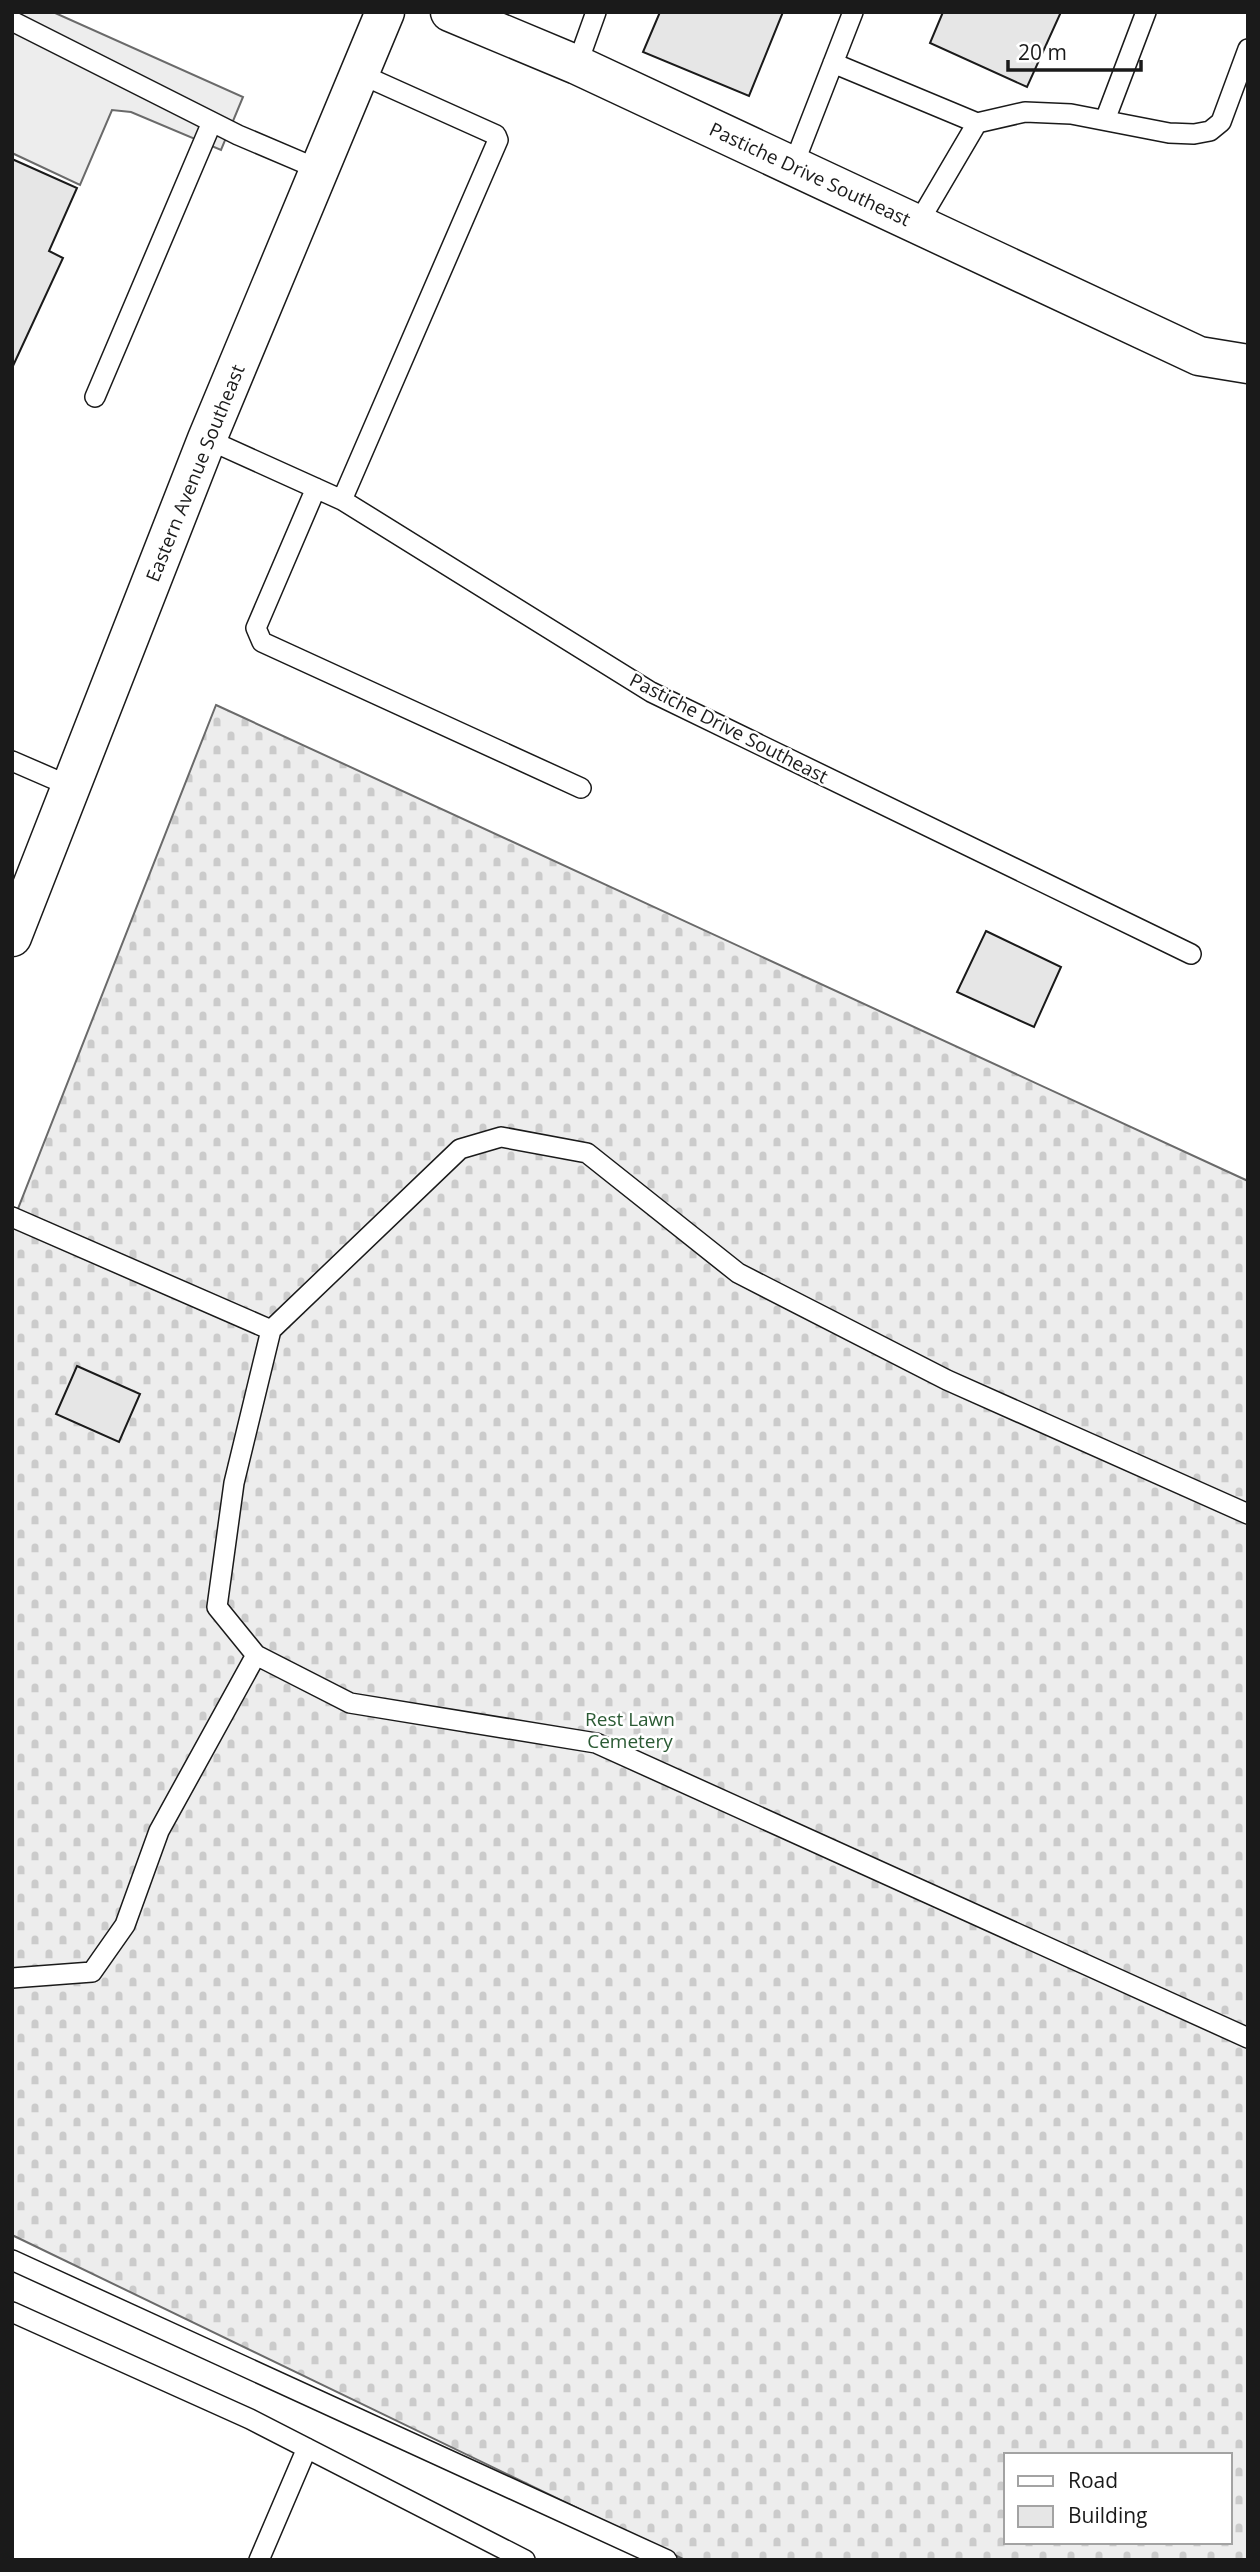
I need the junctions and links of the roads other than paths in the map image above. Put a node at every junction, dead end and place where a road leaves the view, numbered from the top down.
1 (385, 12) edge
2 (450, 12) edge
3 (596, 12) edge
4 (853, 12) edge
5 (1146, 12) edge
6 (12, 21) edge
7 (1248, 49) edge
8 (833, 63) junction
9 (577, 65) junction
10 (358, 73) junction
11 (1105, 120) junction
12 (212, 122) junction
13 (977, 123) junction
14 (793, 166) junction
15 (318, 169) junction
16 (917, 225) junction
17 (1248, 364) edge
18 (95, 397) dead end
19 (207, 439) junction
20 (316, 488) junction
21 (342, 500) junction
22 (12, 761) edge
23 (72, 788) junction
24 (581, 788) dead end
25 (12, 937) edge
26 (1191, 954) dead end
27 (12, 1217) edge
28 (271, 1330) junction
29 (1248, 1514) edge
30 (256, 1655) junction
31 (12, 1978) edge
32 (1248, 2038) edge
33 (12, 2260) edge
34 (12, 2312) edge
35 (307, 2448) junction
36 (259, 2560) edge
37 (525, 2560) edge
38 (667, 2560) edge

1 - 10 main road, Eastern Avenue Southeast
2 - 9 main road, Pastiche Drive Southeast
3 - 9 lane
4 - 8 lane
5 - 11 lane
6 - 12 lane
7 - 11 lane
8 - 13 lane
8 - 14 lane
9 - 14 main road, Pastiche Drive Southeast
10 - 15 main road, Eastern Avenue Southeast
10 - 21 lane
11 - 13 lane
12 - 15 lane
12 - 18 lane
13 - 16 lane
14 - 16 main road, Pastiche Drive Southeast
15 - 19 main road, Eastern Avenue Southeast
16 - 17 main road, Pastiche Drive Southeast
19 - 20 lane, Pastiche Drive Southeast
19 - 23 main road, Eastern Avenue Southeast
20 - 21 lane, Pastiche Drive Southeast
20 - 24 lane
21 - 26 lane, Pastiche Drive Southeast
22 - 23 lane
23 - 25 main road, Eastern Avenue Southeast
27 - 28 lane
28 - 29 lane
28 - 30 lane
30 - 31 lane
30 - 32 lane
33 - 38 lane
34 - 35 lane
35 - 36 lane
35 - 37 lane

